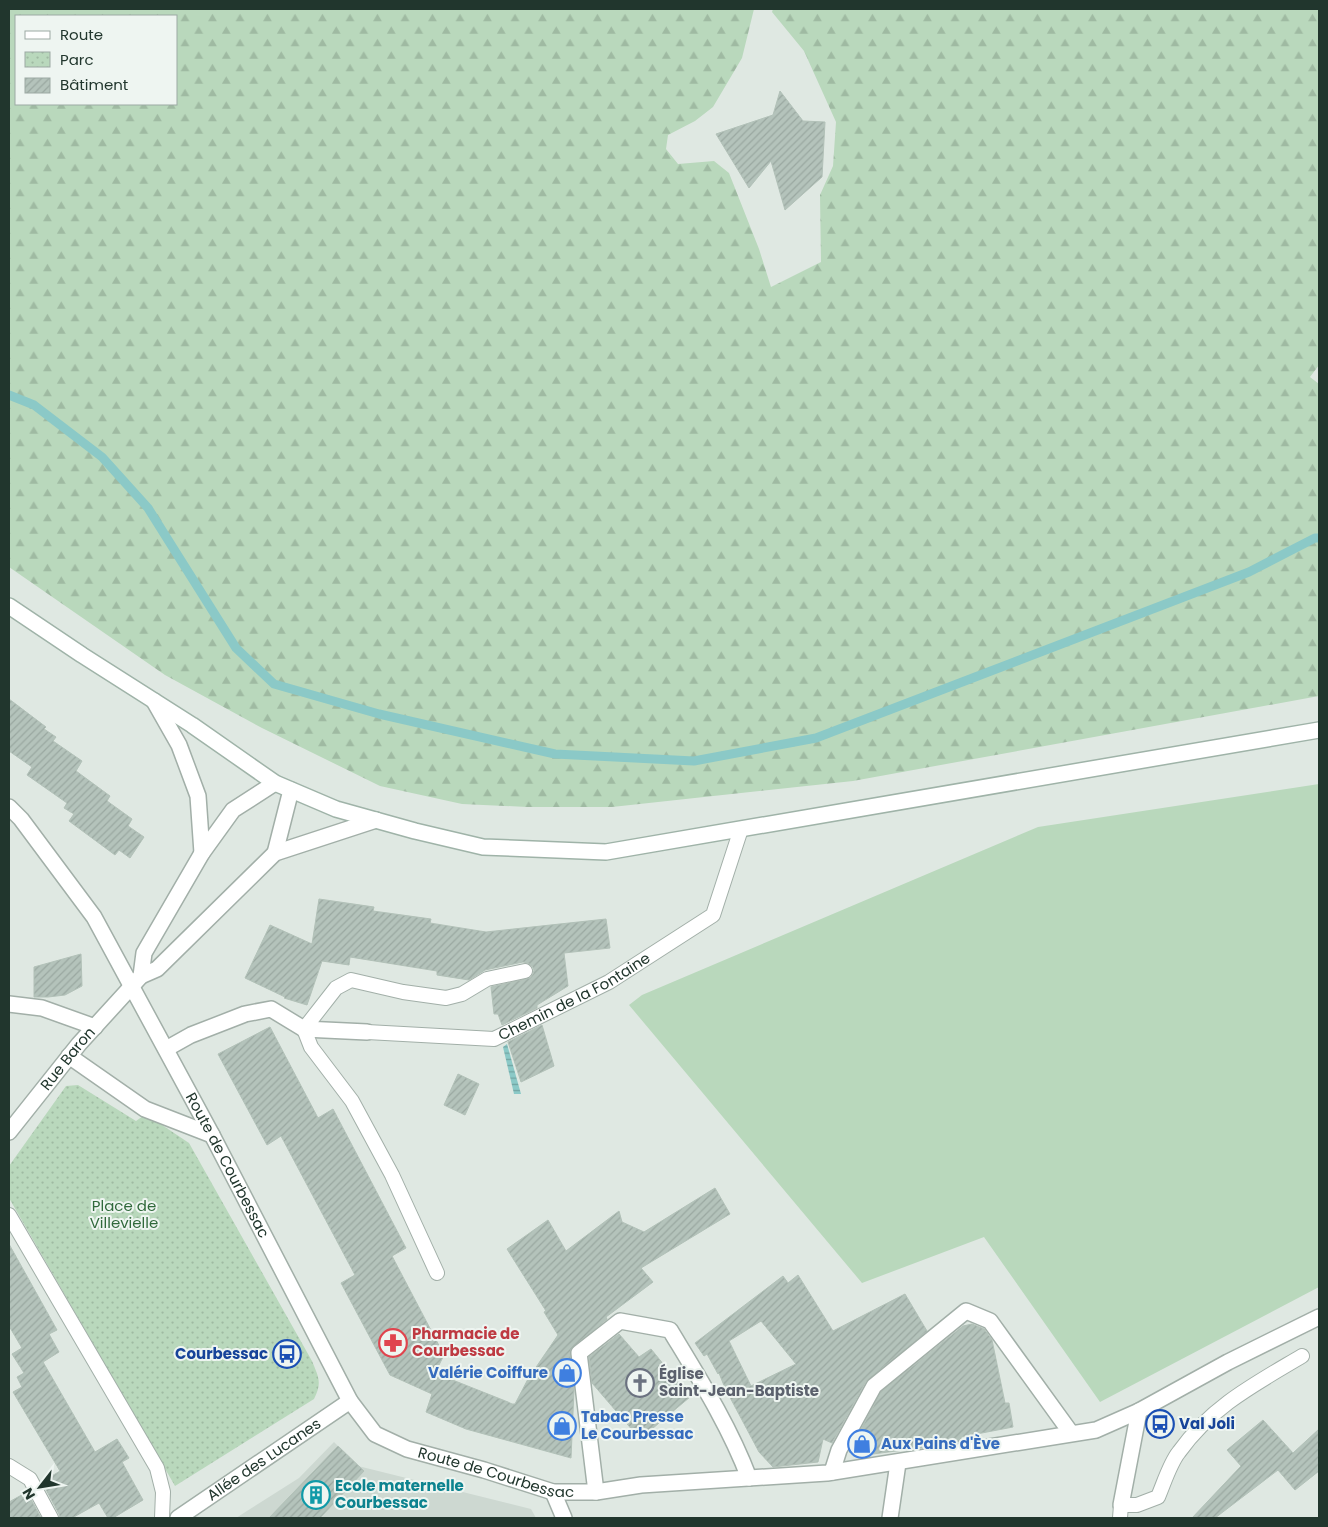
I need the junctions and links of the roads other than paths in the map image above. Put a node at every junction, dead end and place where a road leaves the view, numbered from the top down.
1 (9, 606) edge
2 (154, 701) junction
3 (1319, 730) edge
4 (275, 783) junction
5 (291, 790) junction
6 (9, 807) edge
7 (376, 820) junction
8 (741, 829) junction
9 (202, 853) junction
10 (275, 853) junction
11 (525, 971) dead end
12 (141, 976) junction
13 (131, 988) junction
14 (9, 1004) edge
15 (95, 1027) junction
16 (304, 1029) junction
17 (367, 1032) joint
18 (166, 1049) junction
19 (69, 1056) junction
20 (9, 1132) edge
21 (212, 1135) junction
22 (9, 1215) edge
23 (437, 1273) dead end
24 (1319, 1317) edge
25 (1302, 1356) dead end
26 (350, 1401) junction
27 (1139, 1411) junction
28 (1071, 1433) junction
29 (898, 1462) junction
30 (9, 1466) edge
31 (832, 1472) junction
32 (749, 1478) junction
33 (553, 1492) junction
34 (596, 1492) junction
35 (1120, 1512) edge
36 (51, 1518) edge
37 (162, 1518) edge
38 (178, 1518) edge
39 (564, 1518) edge
40 (890, 1518) edge

1 - 2 street
2 - 4 street
2 - 9 street
3 - 8 street
4 - 5 street
4 - 9 street
5 - 7 street
5 - 10 street
6 - 13 street, Route de Courbessac
7 - 8 street
7 - 10 street
8 - 17 lane, Chemin de la Fontaine
9 - 12 street
10 - 12 street
11 - 16 lane
12 - 13 street, Rue Baron
13 - 15 street, Rue Baron
13 - 18 street, Route de Courbessac
14 - 15 street
15 - 19 street, Rue Baron
16 - 17 street, Chemin de la Fontaine
16 - 18 street, Chemin de la Fontaine
16 - 23 lane
18 - 21 street, Route de Courbessac
19 - 20 street, Rue Baron
19 - 21 street
21 - 26 street, Route de Courbessac
22 - 37 lane
24 - 27 street, Route de Courbessac
25 - 35 lane
26 - 33 street, Route de Courbessac
26 - 38 street, Allée des Lucanes
27 - 28 street, Route de Courbessac
27 - 35 street
28 - 29 street, Route de Courbessac
28 - 31 street
29 - 31 street, Route de Courbessac
29 - 40 street
30 - 36 lane
31 - 32 street, Route de Courbessac
32 - 34 street, Route de Courbessac
32 - 34 street
33 - 34 street, Route de Courbessac
33 - 39 street

